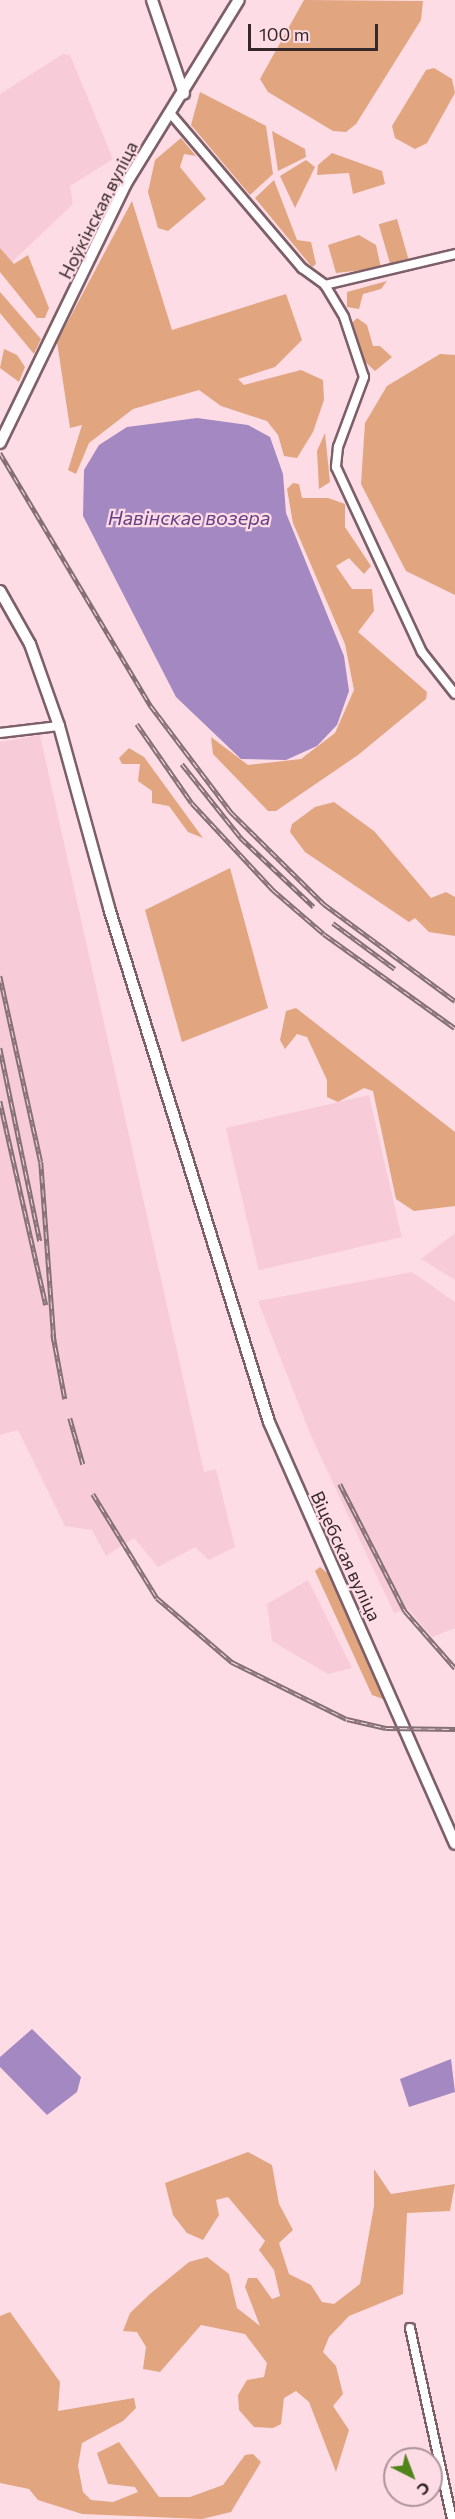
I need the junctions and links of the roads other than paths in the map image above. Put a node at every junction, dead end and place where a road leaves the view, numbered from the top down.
1 (152, 0) edge
2 (239, 0) edge
3 (184, 94) junction
4 (170, 113) junction
5 (455, 254) edge
6 (325, 285) junction
7 (0, 443) edge
8 (0, 591) edge
9 (455, 694) edge
10 (59, 726) junction
11 (0, 733) edge
12 (455, 1844) edge
13 (410, 2328) dead end
14 (452, 2519) edge

1 - 3 main road
2 - 3 main road, Ноўкінская вуліца
3 - 4 main road, Ноўкінская вуліца
4 - 6 street
4 - 7 main road, Ноўкінская вуліца
5 - 6 street
6 - 9 street
8 - 10 main road
10 - 11 street
10 - 12 main road, Віцебская вуліца
13 - 14 street

